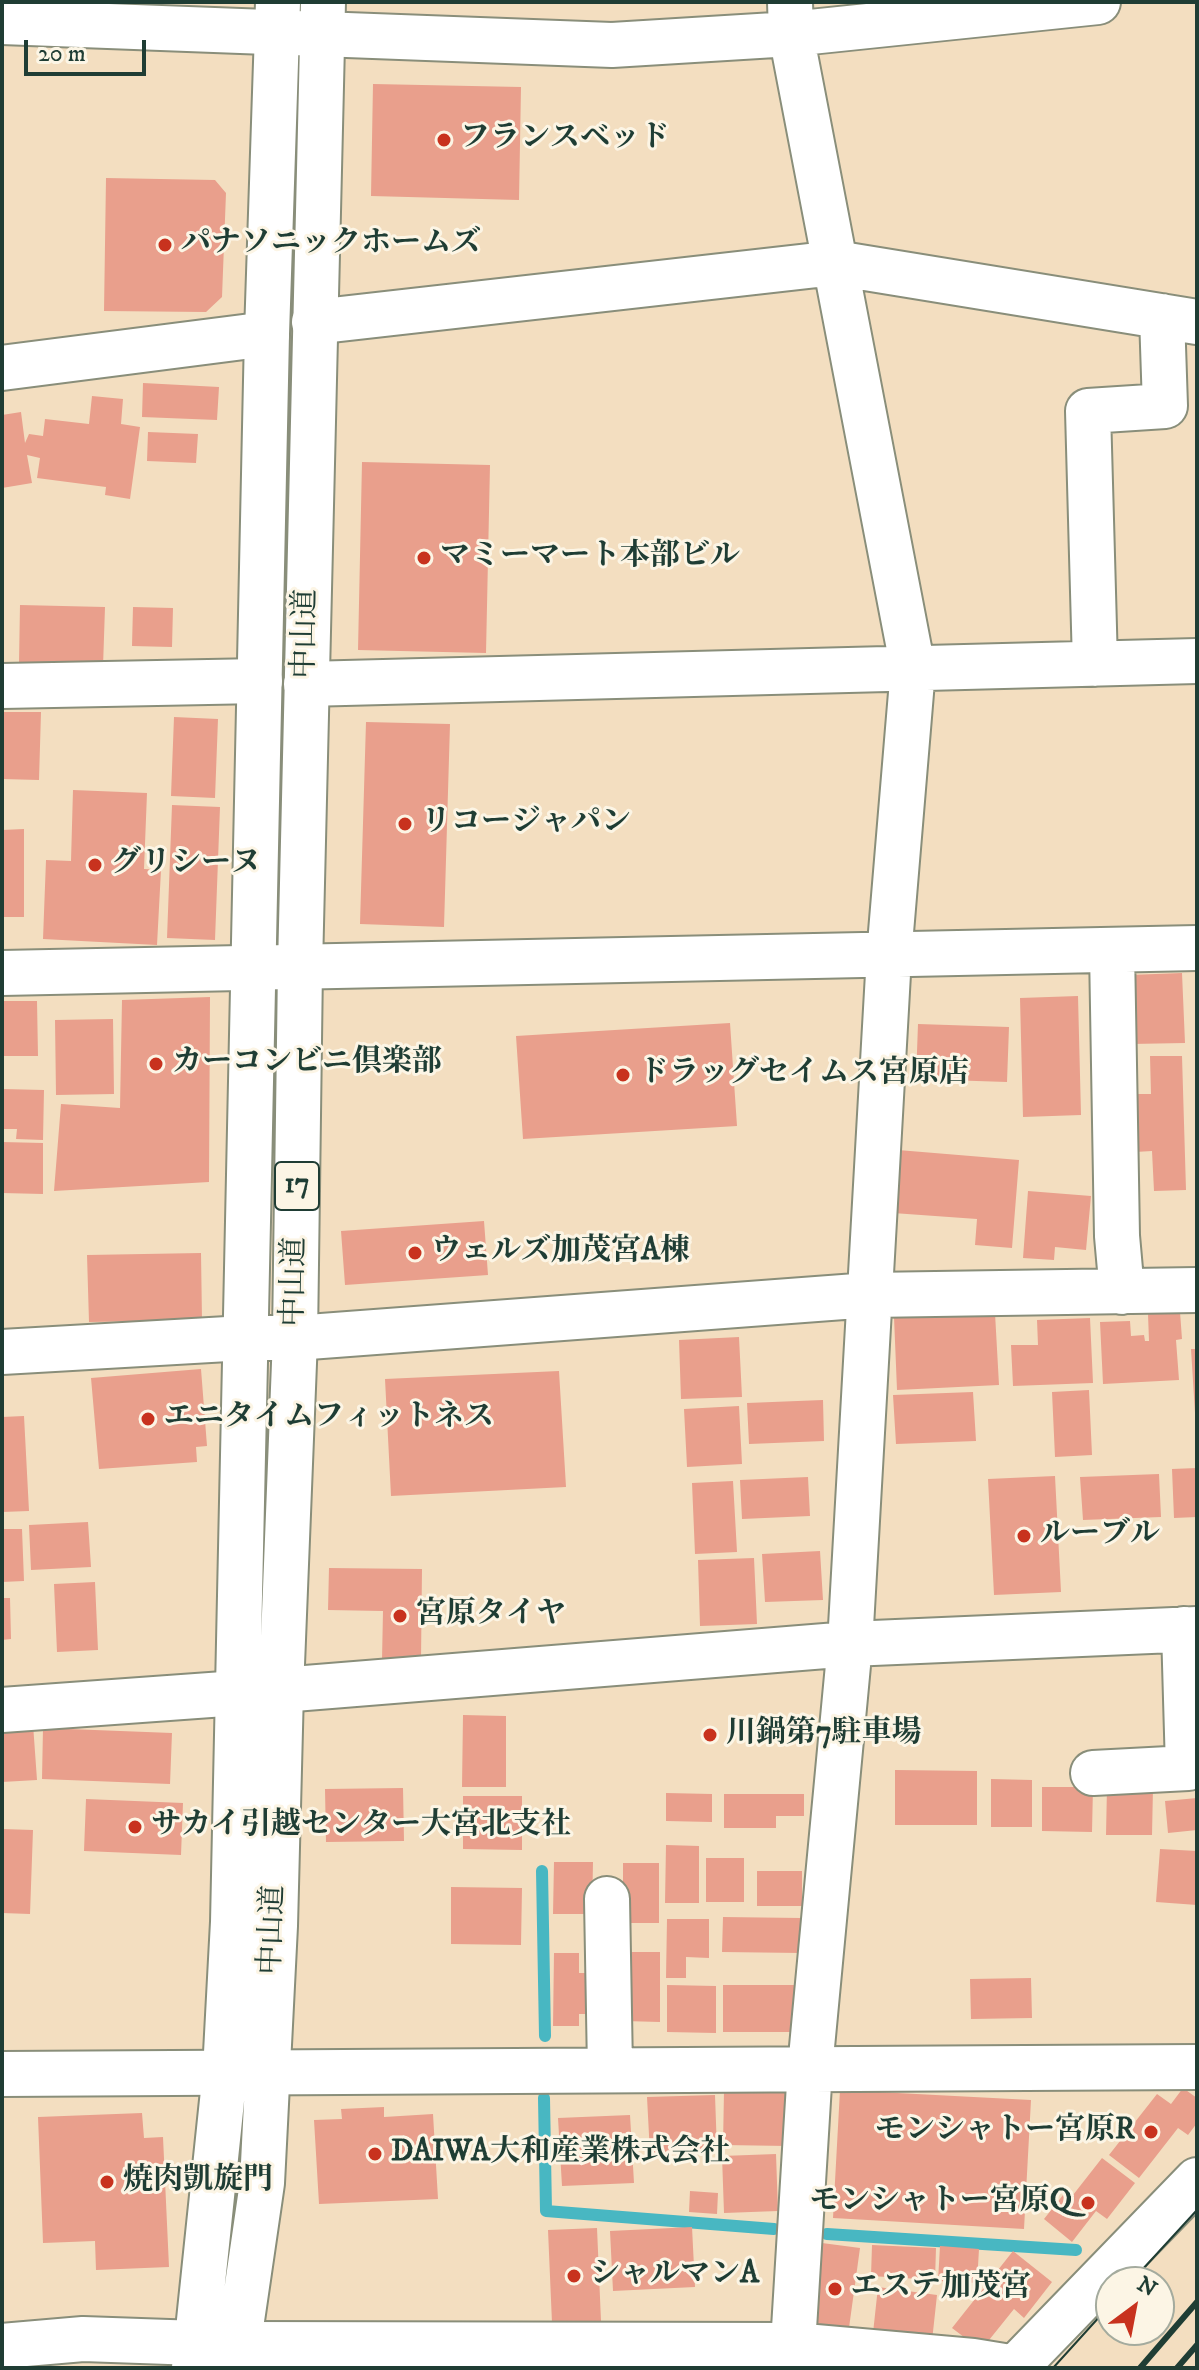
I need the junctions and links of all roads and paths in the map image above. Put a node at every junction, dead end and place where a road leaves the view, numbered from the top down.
1 (1098, 2) edge
2 (278, 17) edge
3 (322, 17) edge
4 (790, 18) edge
5 (2, 22) edge
6 (835, 263) junction
7 (1179, 319) edge
8 (314, 322) junction
9 (267, 334) junction
10 (2, 368) edge
11 (1197, 661) edge
12 (1095, 664) junction
13 (913, 669) junction
14 (260, 681) junction
15 (306, 684) junction
16 (2, 686) edge
17 (1197, 948) edge
18 (1112, 950) junction
19 (889, 956) junction
20 (254, 967) junction
21 (300, 967) junction
22 (2, 973) edge
23 (1197, 1290) edge
24 (1122, 1292) junction
25 (870, 1295) junction
26 (245, 1338) junction
27 (295, 1338) junction
28 (2, 1352) edge
29 (1190, 1629) edge
30 (850, 1644) junction
31 (281, 1690) junction
32 (238, 1693) junction
33 (2, 1710) edge
34 (1093, 1773) dead end
35 (607, 1899) dead end
36 (1197, 2067) edge
37 (810, 2068) junction
38 (610, 2069) junction
39 (246, 2072) junction
40 (2, 2074) edge
41 (1197, 2180) edge
42 (2, 2346) edge
43 (217, 2356) edge
44 (791, 2357) edge
45 (1016, 2368) edge

1 - 4 main road
2 - 3 main road
2 - 5 main road
2 - 9 main road, 中山道 / 17
3 - 4 main road
3 - 8 main road, 中山道 / 17
4 - 6 main road
6 - 7 main road
6 - 8 main road
6 - 13 main road
7 - 12 main road
8 - 15 main road, 中山道 / 17
9 - 10 main road
9 - 14 main road, 中山道 / 17
11 - 12 main road
12 - 13 main road
13 - 15 main road
13 - 19 main road
14 - 16 main road
14 - 20 main road, 中山道 / 17
15 - 21 main road, 中山道 / 17
17 - 18 main road
18 - 19 main road
18 - 24 main road
19 - 21 main road
19 - 25 main road
20 - 21 main road
20 - 22 main road
20 - 26 main road, 中山道 / 17
21 - 27 main road, 中山道 / 17
23 - 24 main road
24 - 25 main road
25 - 27 main road
25 - 30 main road
26 - 27 main road
26 - 28 main road
26 - 32 main road, 中山道 / 17
27 - 31 main road, 中山道 / 17
29 - 30 main road
29 - 34 main road
30 - 31 main road
30 - 37 main road
31 - 39 main road, 中山道 / 17
32 - 33 main road
32 - 39 main road, 中山道 / 17
35 - 38 main road
36 - 37 main road
37 - 38 main road
37 - 44 main road
38 - 39 main road
39 - 40 main road
39 - 43 main road, 中山道 / 17
41 - 45 main road
42 - 43 main road
43 - 44 main road
44 - 45 main road

